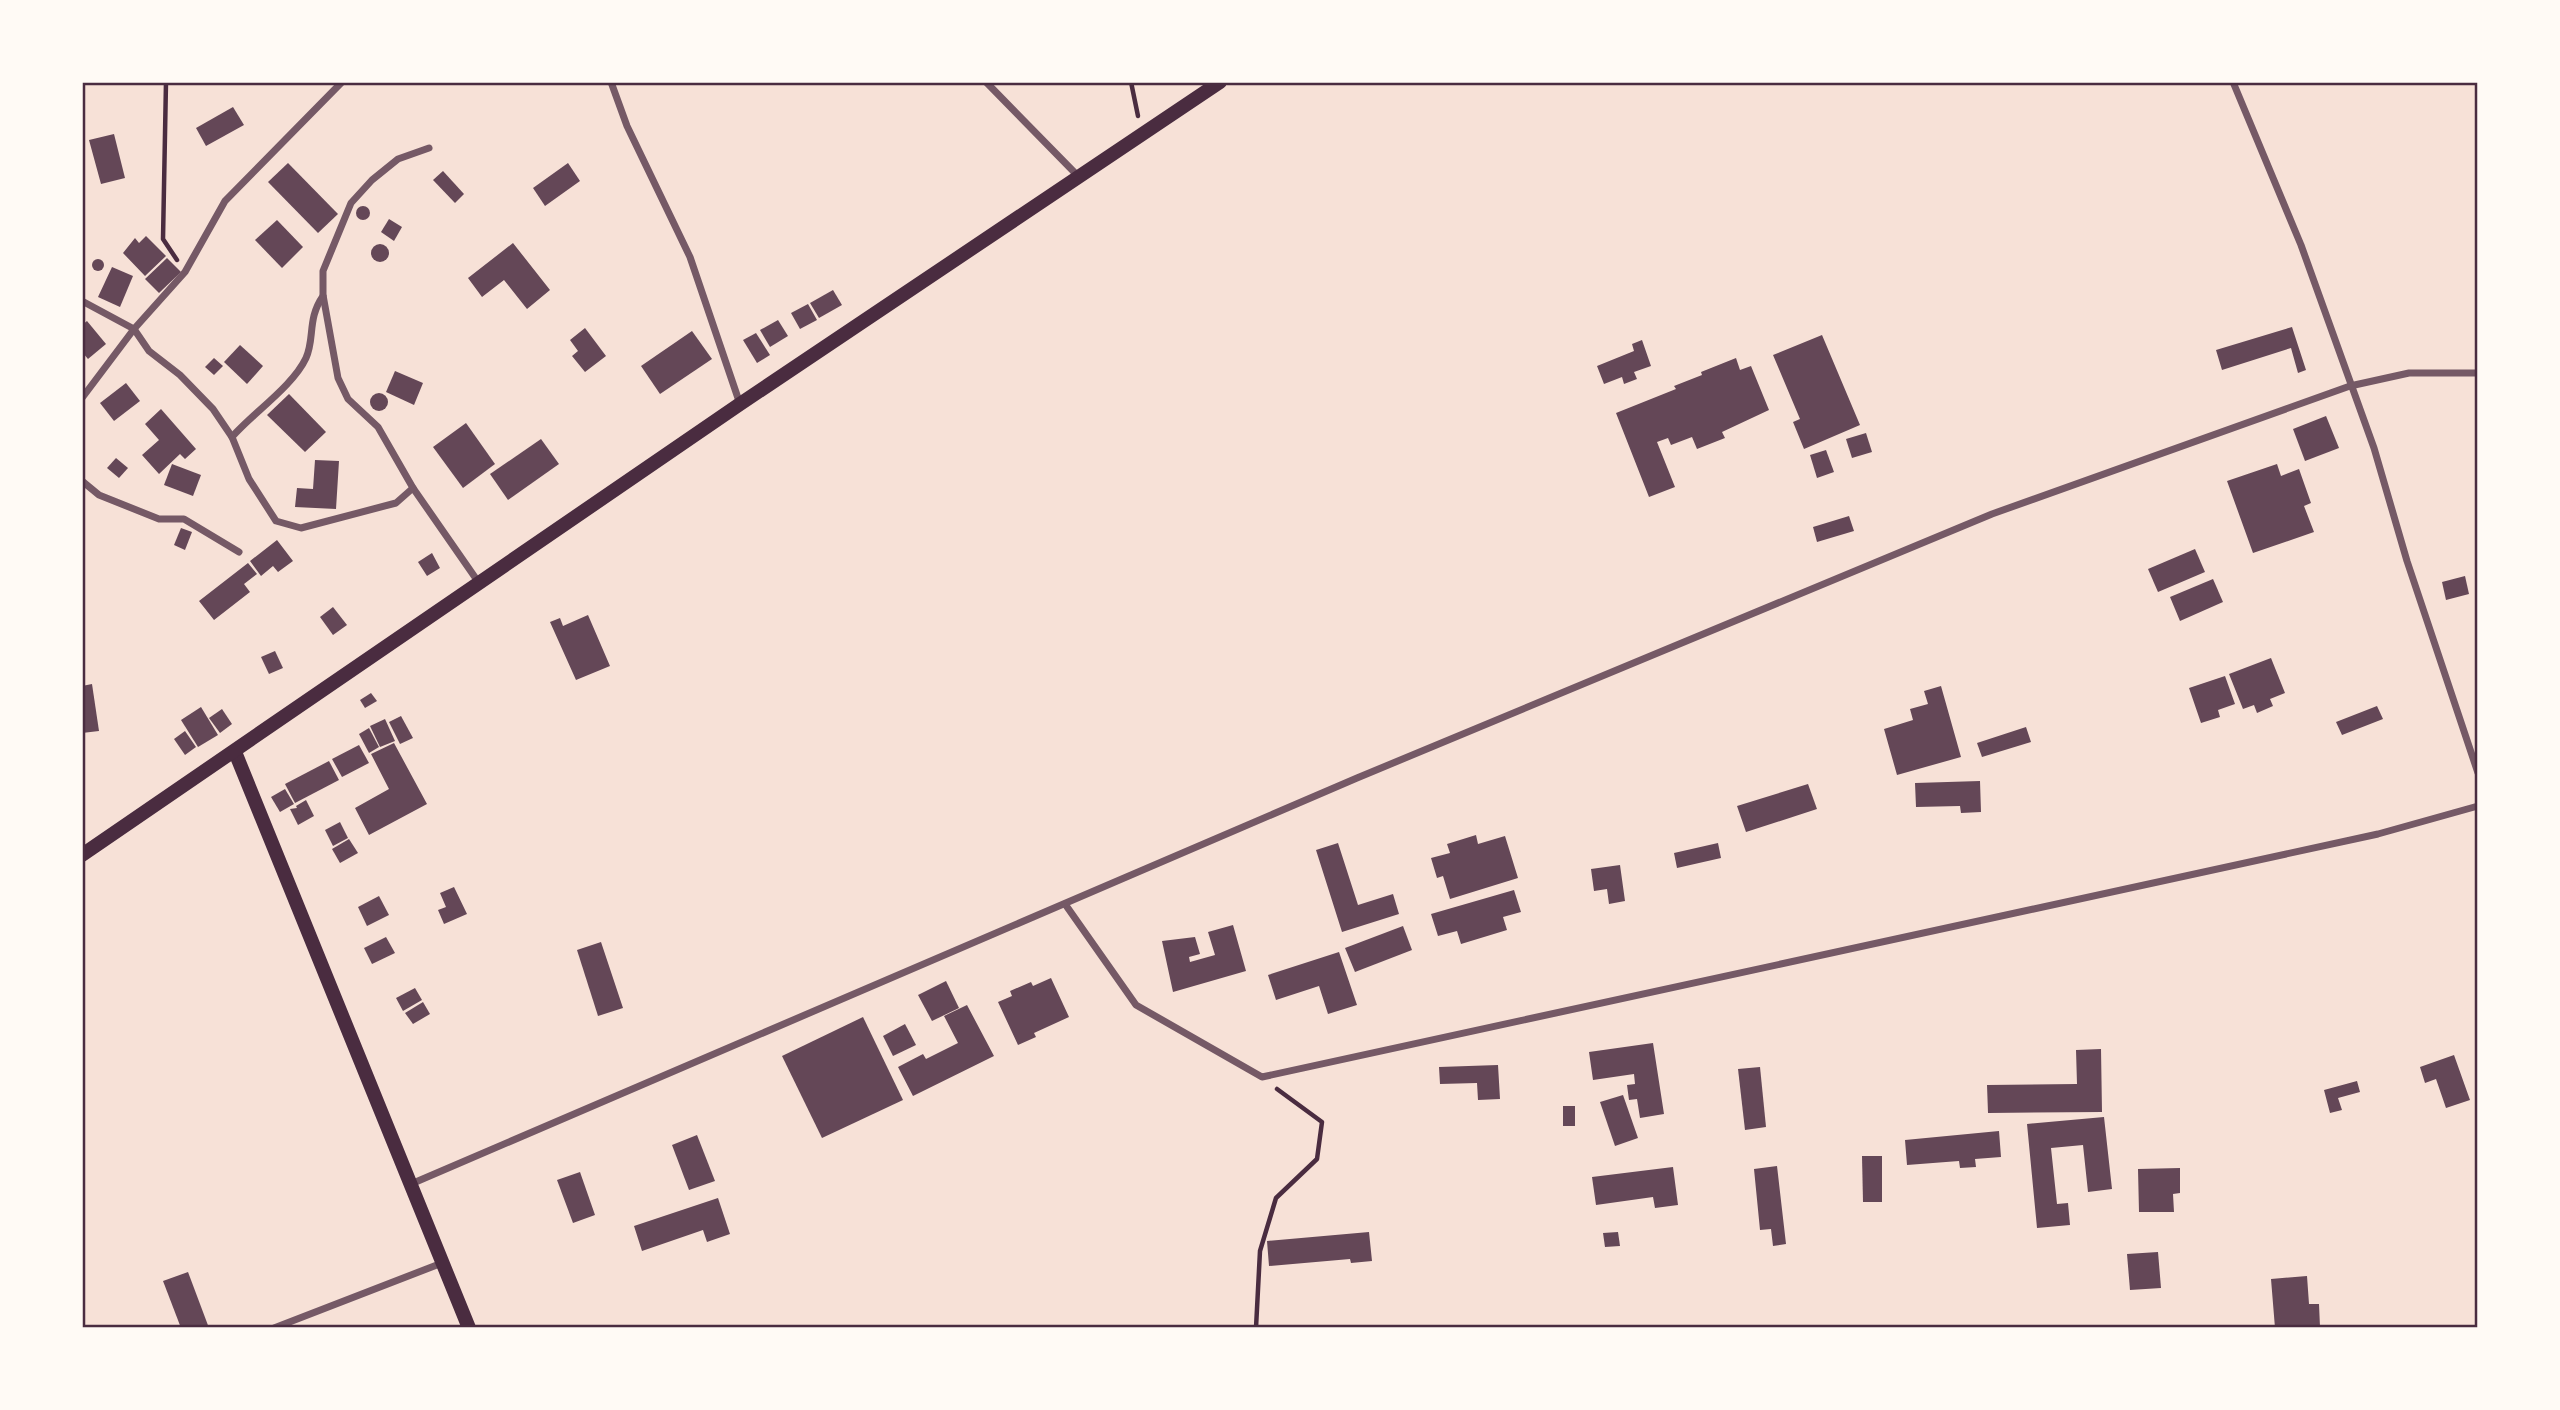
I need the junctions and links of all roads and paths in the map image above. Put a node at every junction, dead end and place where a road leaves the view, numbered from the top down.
1 (342, 82) edge
2 (611, 82) edge
3 (986, 82) edge
4 (1131, 82) edge
5 (1220, 82) edge
6 (2234, 82) edge
7 (164, 83) edge
8 (1143, 134) junction
9 (429, 148) dead end
10 (1079, 177) junction
11 (184, 272) junction
12 (323, 295) junction
13 (82, 301) edge
14 (134, 329) junction
15 (2478, 373) edge
16 (2350, 386) junction
17 (82, 398) edge
18 (740, 404) junction
19 (232, 437) junction
20 (82, 481) edge
21 (413, 488) junction
22 (239, 552) dead end
23 (479, 584) junction
24 (235, 752) junction
25 (2478, 773) edge
26 (2478, 806) edge
27 (82, 855) edge
28 (1065, 904) junction
29 (1262, 1077) junction
30 (410, 1185) junction
31 (442, 1263) junction
32 (274, 1328) edge
33 (469, 1328) edge
34 (1256, 1328) edge

1 - 11 street
2 - 18 street
3 - 10 street
4 - 8 path
5 - 8 main road
6 - 16 street
7 - 11 path
8 - 10 main road
9 - 12 street
10 - 18 main road
11 - 14 street
12 - 19 street
12 - 21 street
13 - 14 street
14 - 17 street
14 - 19 street
15 - 16 street
16 - 25 street
16 - 28 street
18 - 23 main road
19 - 21 street
20 - 22 street
21 - 23 street
23 - 24 main road
24 - 27 main road
24 - 30 main road
26 - 29 street
28 - 29 street
28 - 30 street
29 - 34 path
30 - 31 main road
31 - 32 street
31 - 33 main road

